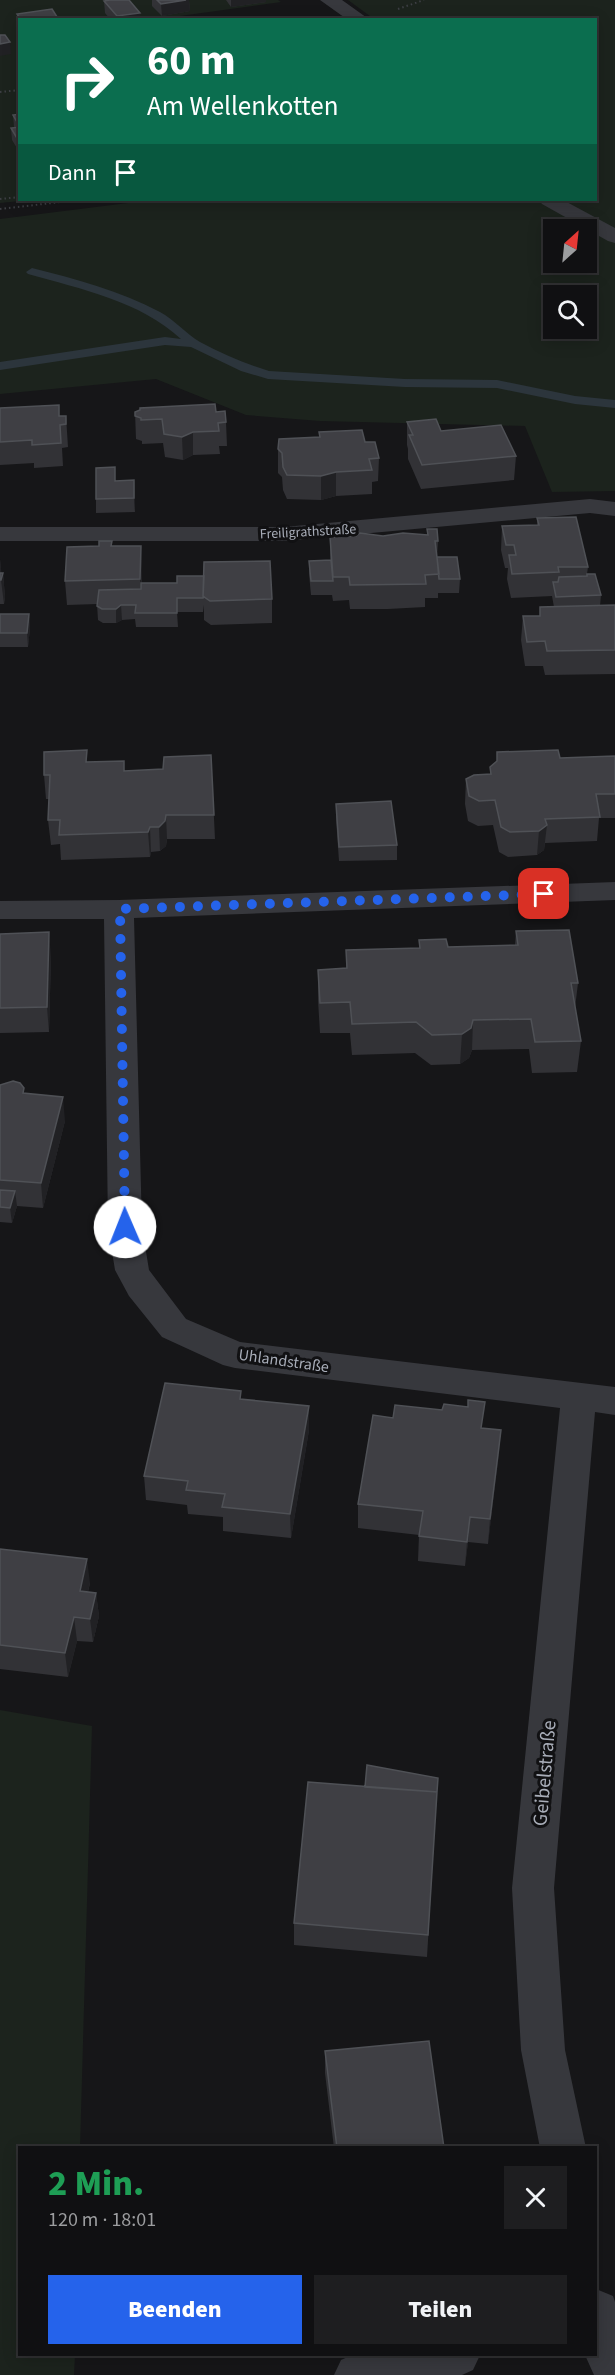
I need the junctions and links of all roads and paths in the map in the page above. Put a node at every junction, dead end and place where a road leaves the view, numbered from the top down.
1 (329, 0) edge
2 (358, 18) edge
3 (18, 90) edge
4 (0, 92) edge
5 (18, 197) edge
6 (0, 199) edge
7 (69, 201) edge
8 (551, 201) edge
9 (0, 209) edge
10 (615, 237) edge
11 (615, 509) edge
12 (0, 534) edge
13 (615, 891) edge
14 (120, 909) junction
15 (0, 910) edge
16 (597, 1399) edge
17 (563, 2146) edge
18 (453, 2356) edge
19 (356, 2375) edge

1 - 2 street
3 - 4 path
5 - 6 path
7 - 9 path
8 - 10 street
11 - 12 street, Freiligrathstraße
13 - 14 street
14 - 15 street
14 - 16 street, Uhlandstraße
16 - 17 street, Geibelstraße
18 - 19 lane

